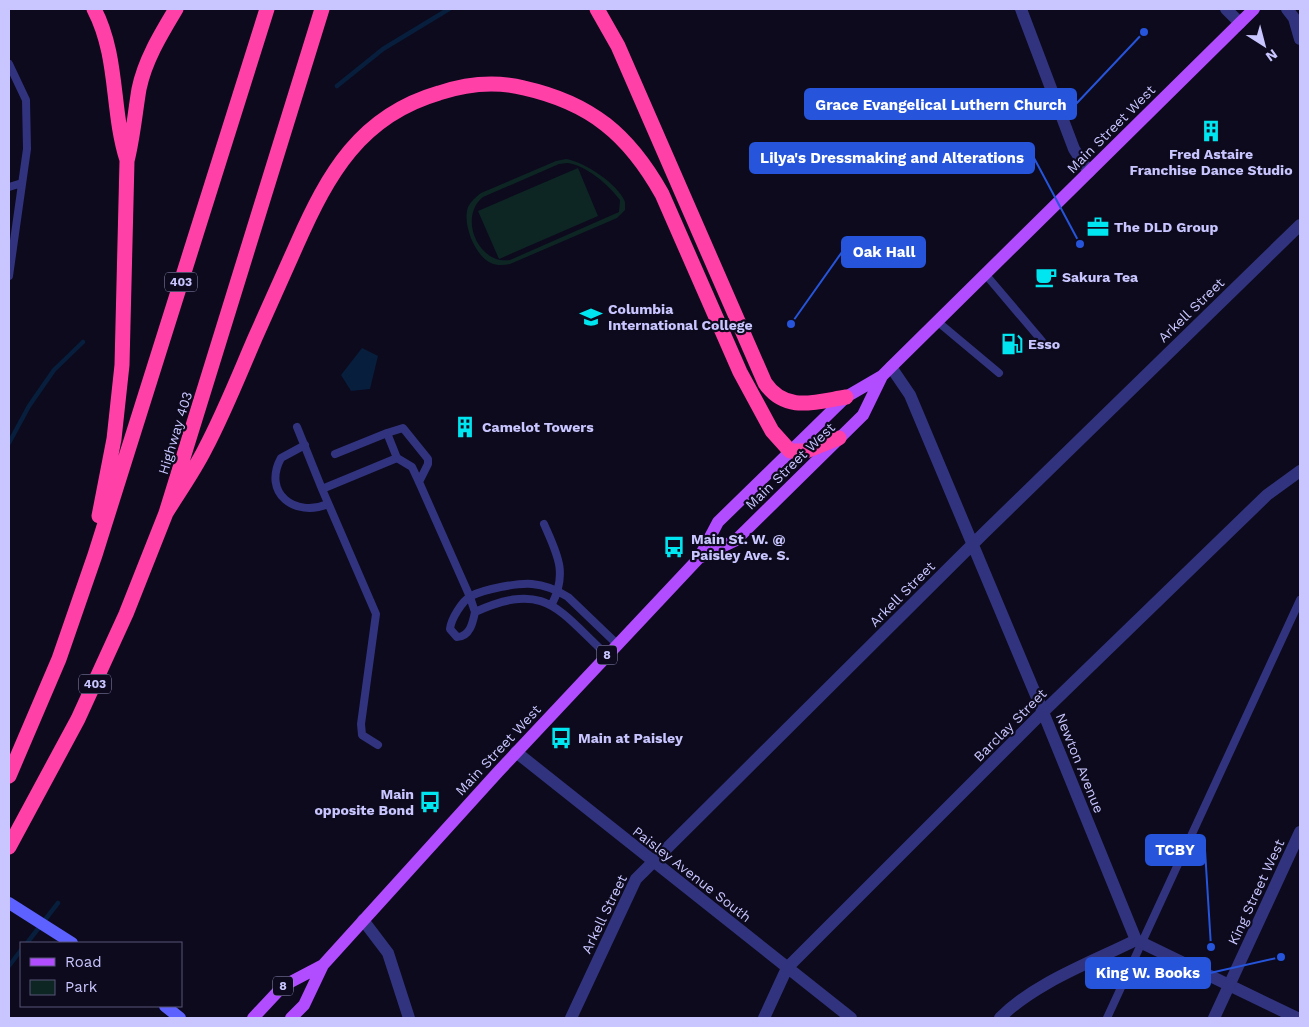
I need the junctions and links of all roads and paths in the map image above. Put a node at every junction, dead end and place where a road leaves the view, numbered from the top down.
1 (94, 9) edge
2 (176, 9) edge
3 (267, 9) edge
4 (322, 9) edge
5 (597, 9) edge
6 (1021, 9) edge
7 (1226, 9) edge
8 (1254, 9) edge
9 (1287, 9) edge
10 (1240, 23) junction
11 (1300, 39) edge
12 (9, 64) edge
13 (127, 161) junction
14 (1089, 172) junction
15 (22, 183) junction
16 (9, 188) edge
17 (1300, 225) edge
18 (986, 275) junction
19 (9, 276) edge
20 (938, 322) junction
21 (1042, 341) dead end
22 (891, 367) junction
23 (999, 373) dead end
24 (882, 376) junction
25 (846, 397) junction
26 (297, 427) dead end
27 (387, 433) junction
28 (839, 438) junction
29 (305, 445) junction
30 (790, 451) junction
31 (335, 454) dead end
32 (397, 458) junction
33 (1300, 471) edge
34 (419, 482) junction
35 (322, 489) junction
36 (328, 504) junction
37 (166, 513) junction
38 (544, 524) dead end
39 (972, 545) junction
40 (94, 555) junction
41 (700, 558) junction
42 (558, 591) junction
43 (470, 597) junction
44 (1300, 600) edge
45 (552, 604) junction
46 (476, 612) junction
47 (617, 644) junction
48 (607, 655) junction
49 (1043, 712) junction
50 (378, 745) dead end
51 (516, 752) junction
52 (9, 776) edge
53 (1300, 832) edge
54 (9, 847) edge
55 (653, 862) junction
56 (9, 903) edge
57 (363, 920) junction
58 (70, 942) edge
59 (1139, 942) junction
60 (322, 965) junction
61 (787, 968) junction
62 (1228, 986) junction
63 (166, 1007) edge
64 (180, 1018) edge
65 (253, 1018) edge
66 (292, 1018) edge
67 (409, 1018) edge
68 (571, 1018) edge
69 (764, 1018) edge
70 (851, 1018) edge
71 (1000, 1018) edge
72 (1107, 1018) edge
73 (1214, 1018) edge
74 (1297, 1018) edge

1 - 13 highway
2 - 13 highway
3 - 40 highway, 403
4 - 37 highway, Highway 403 / 403
5 - 25 highway
6 - 14 street
7 - 10 street
8 - 10 main road, Main Street West / 8
9 - 11 street
10 - 14 main road, Main Street West / 8
12 - 15 lane
13 - 40 highway
14 - 18 main road, Main Street West / 8
15 - 16 lane
15 - 19 lane
17 - 39 street, Arkell Street
18 - 20 main road, Main Street West / 8
18 - 21 lane
20 - 22 main road, Main Street West / 8
20 - 23 lane
22 - 24 main road, Main Street West / 8
22 - 39 street, Newton Avenue
24 - 25 main road, Main Street West / 8
24 - 28 main road, Main Street West / 8
25 - 30 main road, Main Street West / 8
26 - 29 lane
27 - 31 lane
27 - 32 lane
27 - 34 lane
28 - 30 highway
28 - 41 main road, Main Street West / 8
29 - 35 lane
29 - 36 lane
30 - 37 highway
30 - 41 main road, Main Street West / 8
32 - 34 lane
32 - 35 lane
33 - 49 street, Barclay Street
34 - 43 lane
35 - 36 lane
36 - 50 lane
37 - 54 highway, Highway 403 / 403
38 - 42 lane
39 - 49 street, Newton Avenue
39 - 55 street, Arkell Street
40 - 52 highway, 403
41 - 47 main road, Main Street West / 8
42 - 43 lane
42 - 45 lane
42 - 47 lane
43 - 46 lane
43 - 46 lane
44 - 59 lane
45 - 46 lane
45 - 48 lane
47 - 48 main road, Main Street West / 8
48 - 51 main road, Main Street West / 8
49 - 59 street, Newton Avenue
49 - 61 street, Barclay Street
51 - 55 street, Paisley Avenue South
51 - 57 main road, Main Street West / 8
53 - 62 street, King Street West
55 - 61 street, Paisley Avenue South
55 - 68 street, Arkell Street
56 - 58 main road
57 - 60 main road, Main Street West / 8
57 - 67 street
59 - 62 street
59 - 71 street
59 - 72 lane
60 - 65 main road, Main Street West / 8
60 - 66 main road, Main Street West / 8
61 - 69 street, Barclay Street
61 - 70 street, Paisley Avenue South
62 - 73 street, King Street West
62 - 74 street
63 - 64 main road

